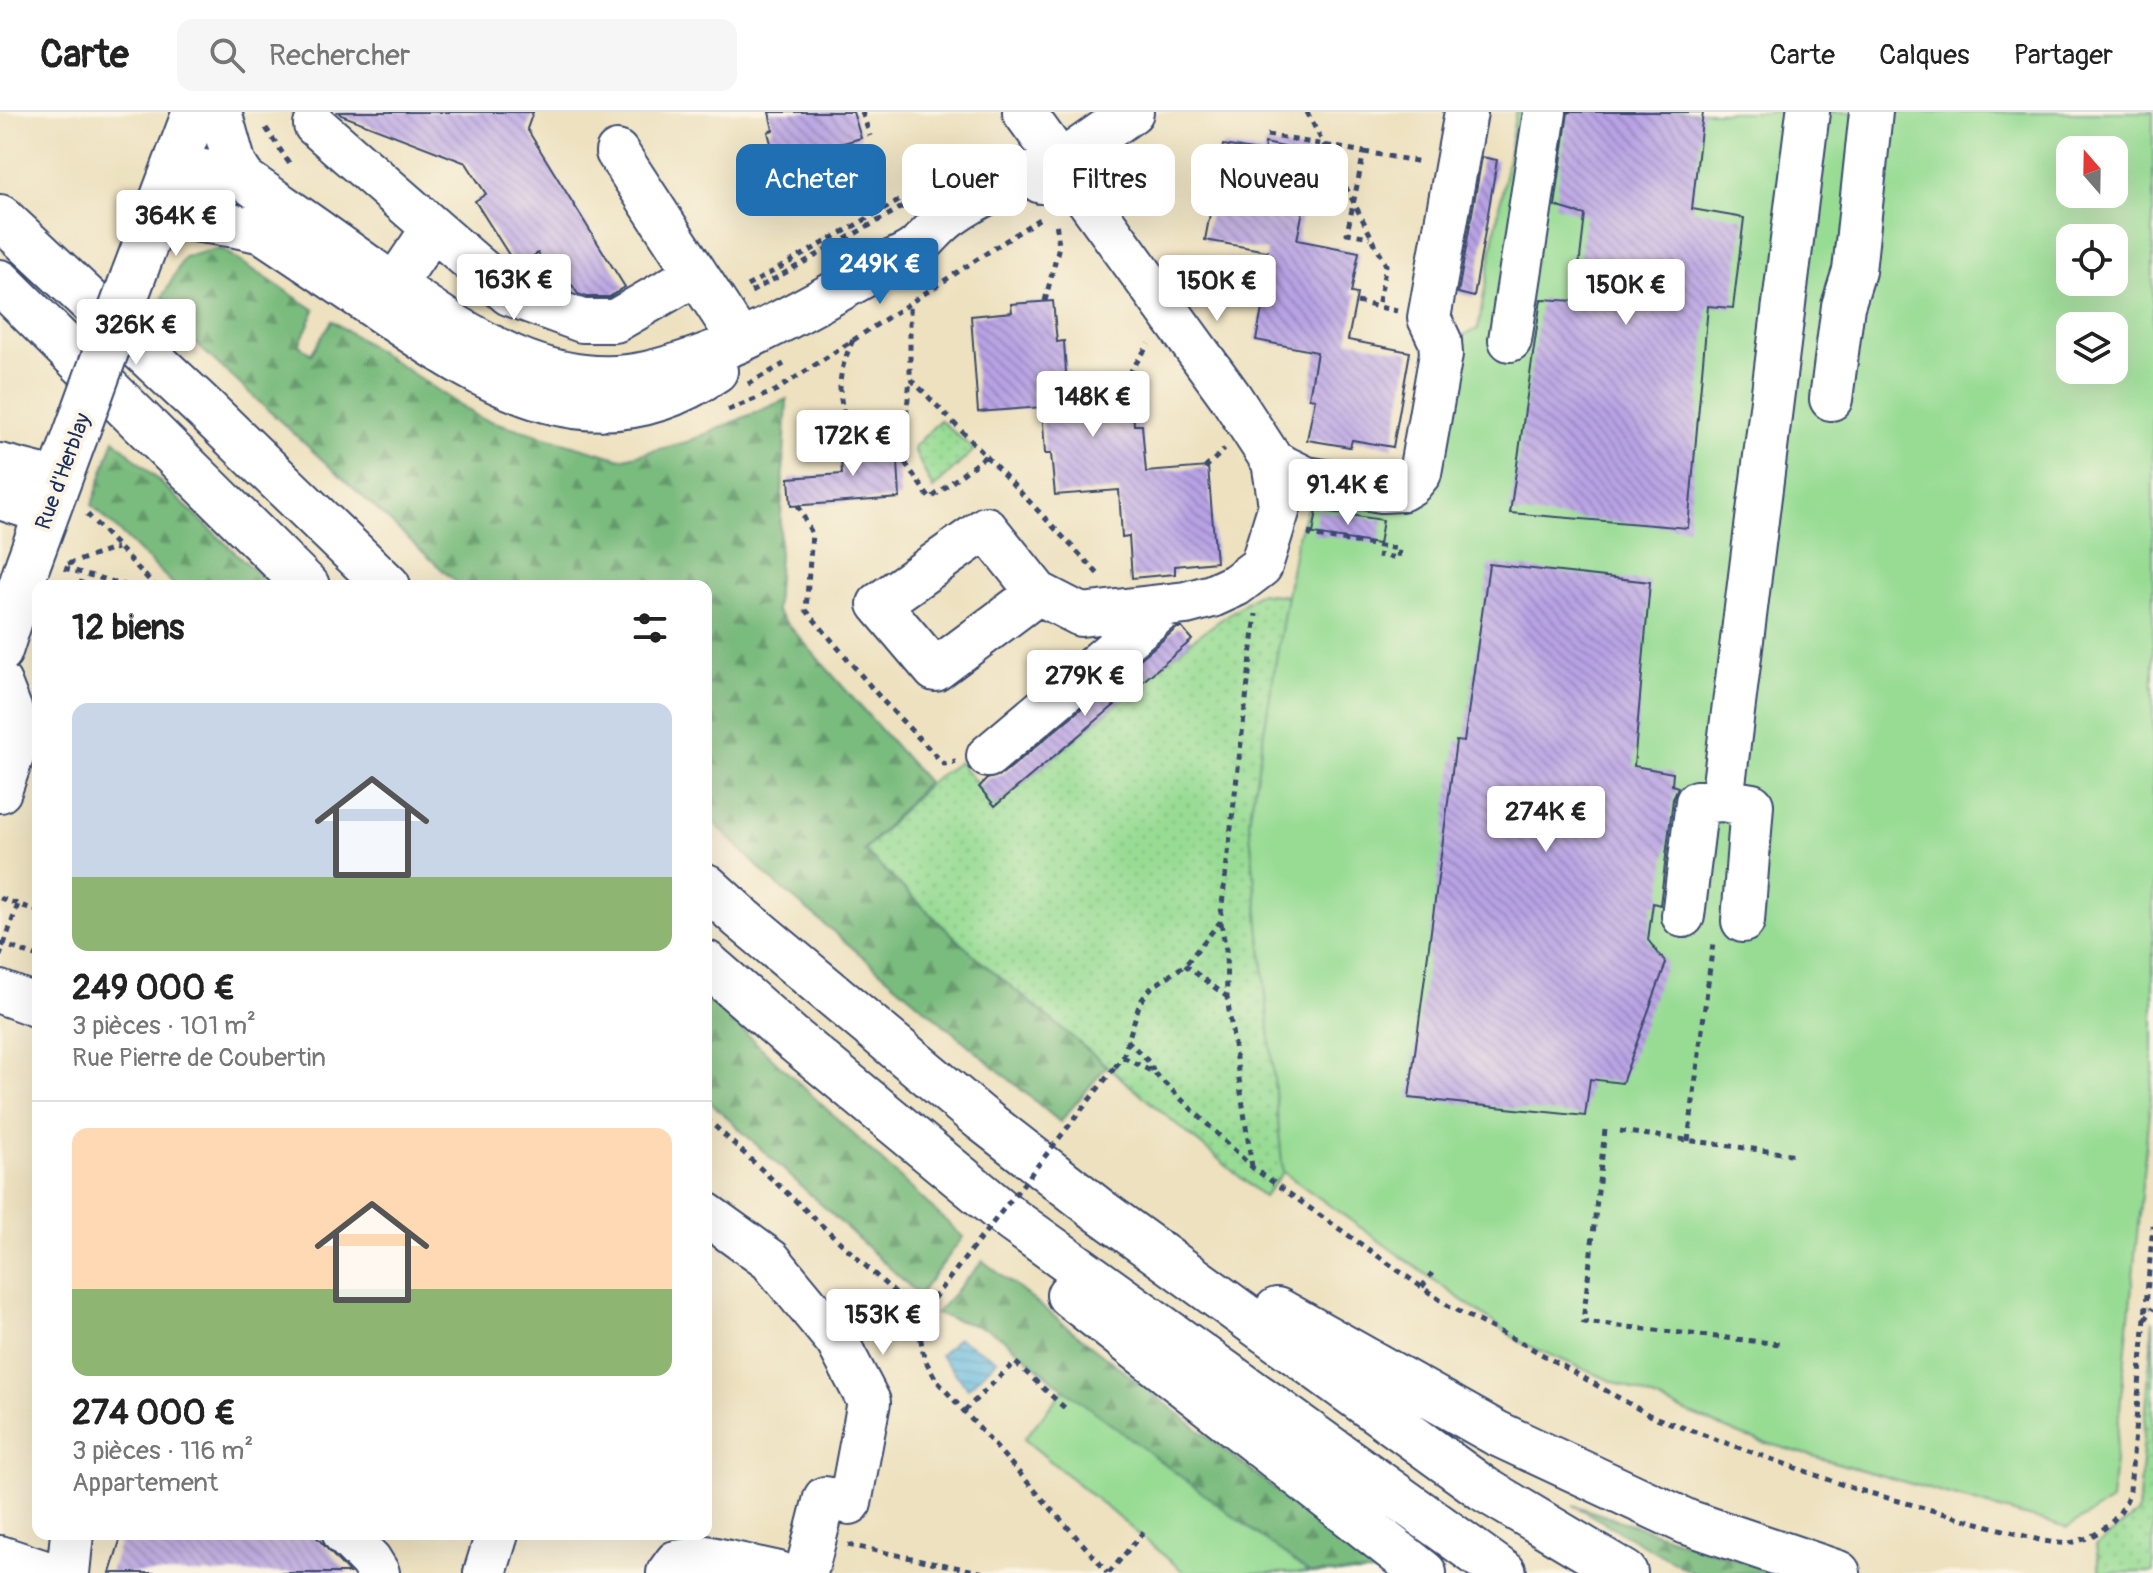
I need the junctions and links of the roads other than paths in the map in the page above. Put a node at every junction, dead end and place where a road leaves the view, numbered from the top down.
1 (195, 112) edge
2 (220, 112) edge
3 (1024, 112) edge
4 (1132, 112) edge
5 (1466, 112) edge
6 (1545, 112) edge
7 (1808, 112) edge
8 (1871, 112) edge
9 (315, 125) dead end
10 (1046, 144) edge
11 (1086, 144) edge
12 (617, 152) dead end
13 (175, 167) junction
14 (1043, 169) edge
15 (244, 179) junction
16 (156, 215) junction
17 (1098, 216) edge
18 (0, 217) edge
19 (433, 228) junction
20 (696, 274) junction
21 (0, 282) edge
22 (386, 297) junction
23 (814, 304) junction
24 (739, 339) junction
25 (1510, 340) dead end
26 (1831, 399) dead end
27 (1273, 462) junction
28 (0, 465) edge
29 (0, 498) edge
30 (62, 500) junction
31 (301, 580) edge
32 (382, 580) edge
33 (1038, 593) dead end
34 (1149, 607) junction
35 (0, 651) edge
36 (0, 683) edge
37 (988, 756) road end
38 (0, 791) edge
39 (1722, 800) junction
40 (712, 891) edge
41 (712, 968) edge
42 (0, 992) edge
43 (32, 1004) edge
44 (1100, 1211) junction
45 (712, 1218) edge
46 (1012, 1220) junction
47 (71, 1540) edge
48 (350, 1540) edge
49 (495, 1540) edge
50 (811, 1556) edge
51 (0, 1557) edge
52 (48, 1573) edge
53 (68, 1573) edge
54 (378, 1573) edge
55 (485, 1573) edge
56 (668, 1573) edge
57 (779, 1573) edge
58 (1424, 1573) edge
59 (1504, 1573) edge
60 (1625, 1573) edge
61 (1838, 1573) edge

1 - 13 main road, Rue d'Herblay
2 - 15 street
3 - 10 street
4 - 11 street
5 - 27 street
6 - 25 street
7 - 39 street
8 - 26 street
9 - 19 street
12 - 20 street
13 - 15 street
13 - 16 main road, Rue d'Herblay
14 - 23 street
15 - 22 street
16 - 22 street
16 - 30 main road, Rue d'Herblay, bridge
17 - 27 street
18 - 32 main road
19 - 20 street
19 - 22 street
20 - 24 street
21 - 31 main road
22 - 23 street
22 - 24 street
23 - 24 street
27 - 34 street
28 - 30 street
29 - 30 street
30 - 35 main road, Rue d'Herblay
33 - 34 street
34 - 37 street
36 - 38 street
39 - 39 street
40 - 44 main road
41 - 46 main road
42 - 43 street
44 - 60 main road
44 - 61 main road
45 - 50 street
46 - 58 main road
46 - 59 main road
47 - 53 street
48 - 54 street
49 - 55 street
51 - 52 street
56 - 57 street

